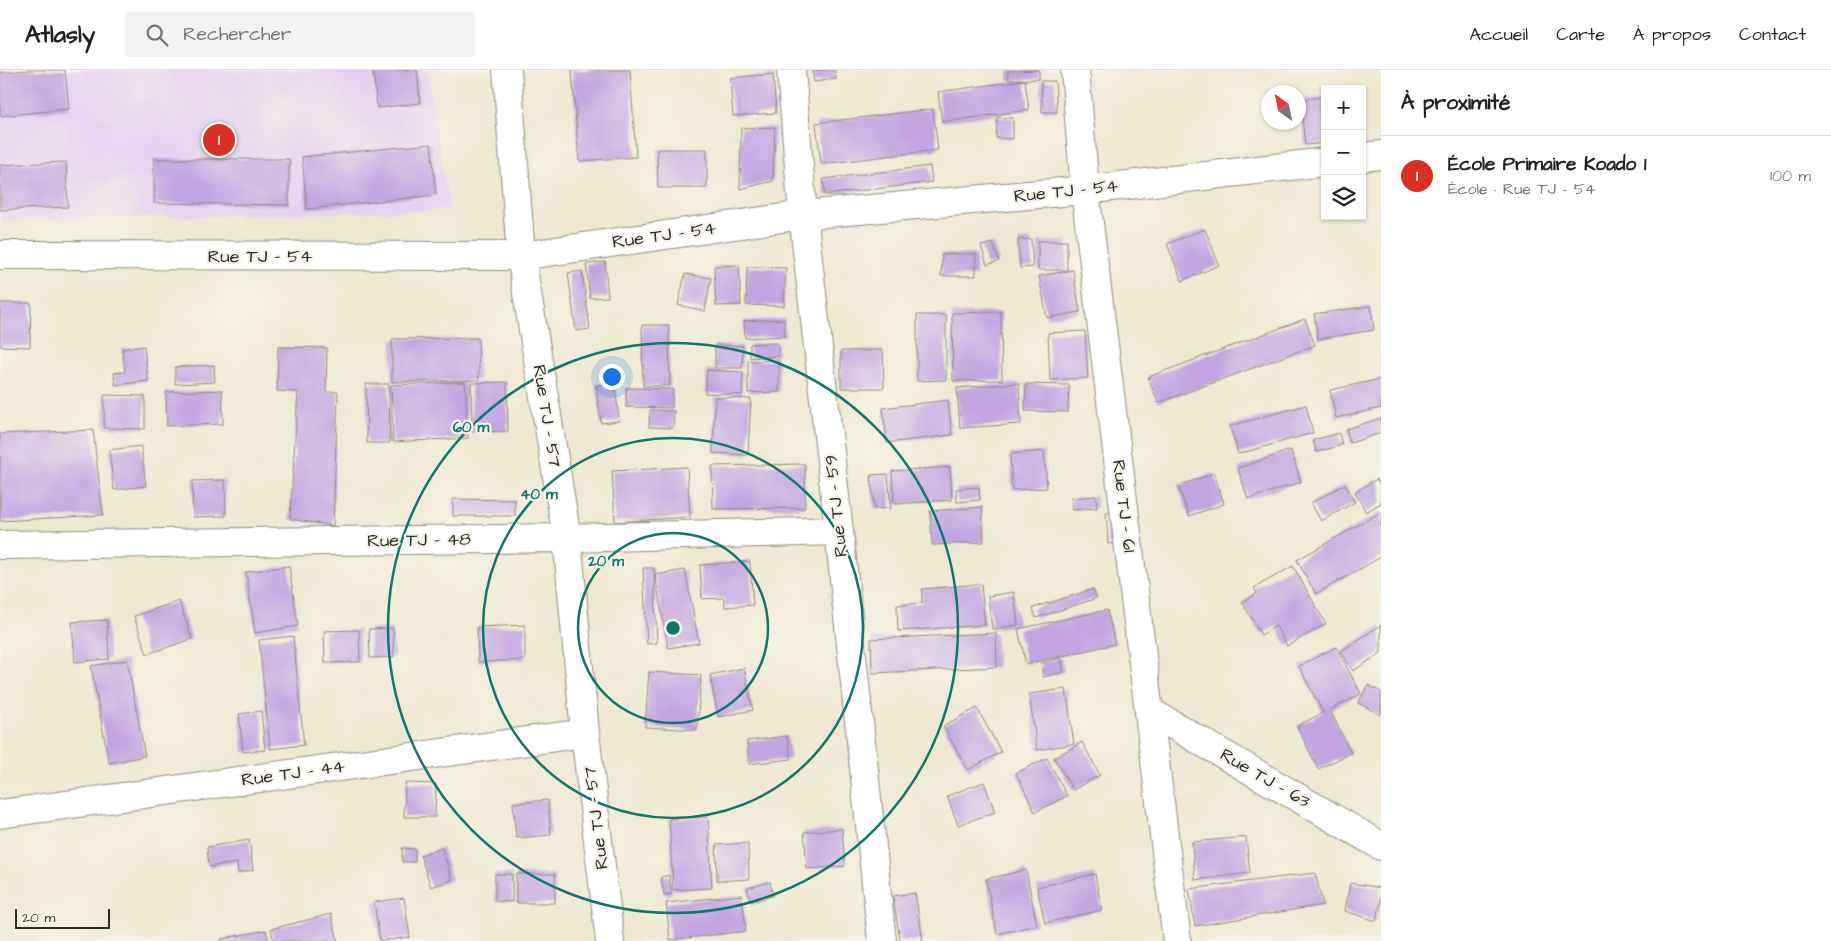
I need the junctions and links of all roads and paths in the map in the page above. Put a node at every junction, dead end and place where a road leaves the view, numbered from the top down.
1 (507, 70) edge
2 (791, 70) edge
3 (1075, 70) edge
4 (1381, 155) edge
5 (1366, 157) edge
6 (1321, 162) edge
7 (1085, 190) junction
8 (803, 215) junction
9 (0, 255) edge
10 (521, 256) junction
11 (839, 531) junction
12 (567, 538) junction
13 (0, 545) edge
14 (1149, 711) junction
15 (585, 733) junction
16 (0, 814) edge
17 (1381, 846) edge
18 (610, 941) edge
19 (882, 941) edge
20 (1177, 941) edge

1 - 10 street, Rue TJ - 57
2 - 8 street, Rue TJ - 59
3 - 7 street, Rue TJ - 61
4 - 5 street
6 - 7 street, Rue TJ - 54
7 - 8 street, Rue TJ - 54
7 - 14 street, Rue TJ - 61
8 - 10 street, Rue TJ - 54
8 - 11 street, Rue TJ - 59
9 - 10 street, Rue TJ - 54
10 - 12 street, Rue TJ - 57
11 - 12 street, Rue TJ - 48
11 - 19 street, Rue TJ - 59
12 - 13 street, Rue TJ - 48
12 - 15 street, Rue TJ - 57
14 - 17 street, Rue TJ - 63
14 - 20 street, Rue TJ - 61
15 - 16 street, Rue TJ - 44
15 - 18 street, Rue TJ - 57

